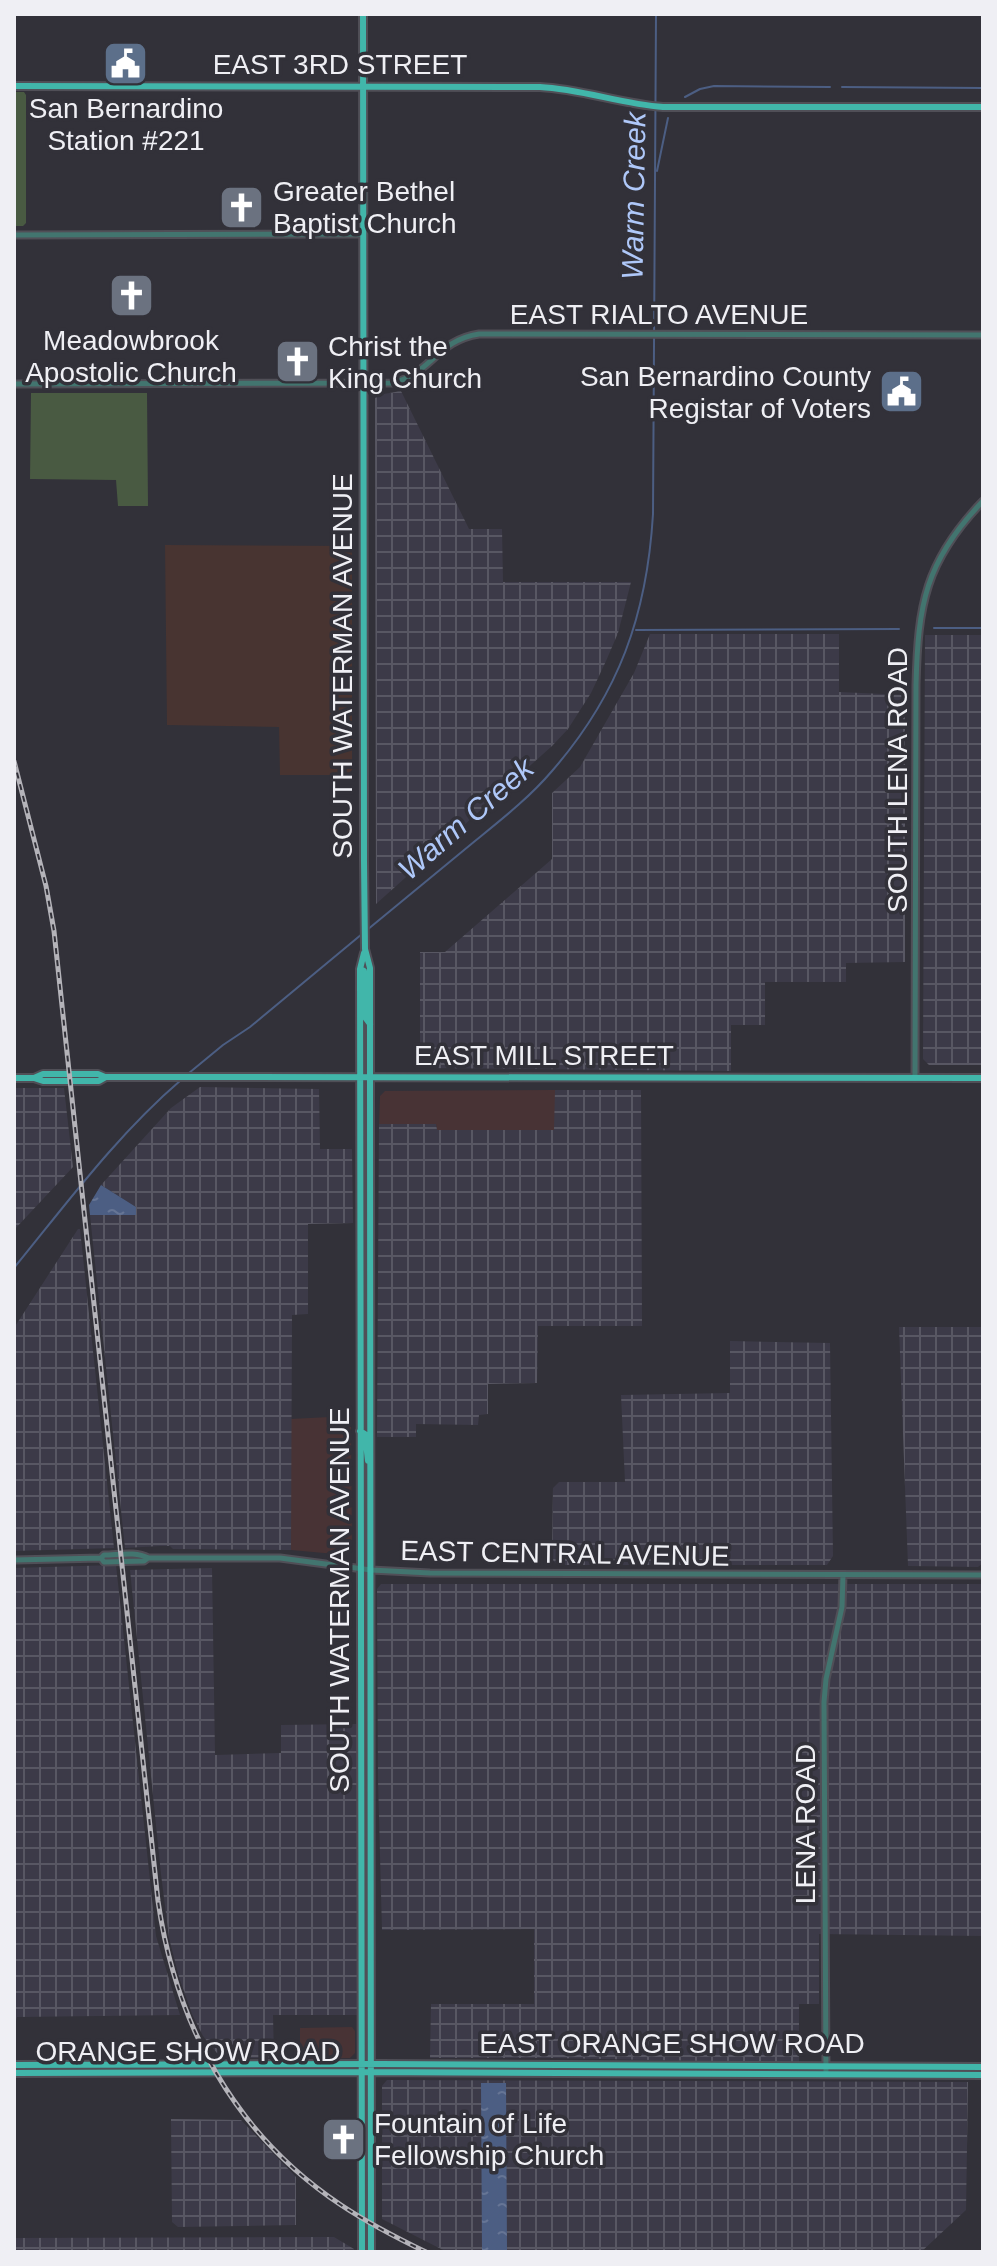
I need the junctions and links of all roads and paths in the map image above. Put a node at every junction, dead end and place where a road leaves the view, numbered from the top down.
1 (363, 14) edge
2 (364, 85) junction
3 (14, 86) edge
4 (983, 107) edge
5 (363, 234) junction
6 (14, 235) edge
7 (983, 335) edge
8 (363, 383) junction
9 (14, 384) edge
10 (983, 501) edge
11 (365, 949) junction
12 (360, 969) junction
13 (370, 1024) junction
14 (361, 1077) junction
15 (370, 1077) junction
16 (14, 1078) edge
17 (915, 1078) junction
18 (983, 1078) edge
19 (360, 1431) junction
20 (371, 1472) junction
21 (14, 1560) edge
22 (361, 1568) junction
23 (371, 1570) junction
24 (843, 1575) junction
25 (983, 1575) edge
26 (371, 2064) junction
27 (14, 2065) edge
28 (531, 2065) junction
29 (983, 2067) edge
30 (361, 2068) junction
31 (826, 2070) junction
32 (894, 2071) junction
33 (14, 2073) edge
34 (371, 2073) junction
35 (531, 2073) junction
36 (983, 2075) edge
37 (362, 2252) edge
38 (371, 2252) edge

1 - 2 main road, SOUTH WATERMAN AVENUE
2 - 3 main road, EAST 3RD STREET
2 - 4 main road, EAST 3RD STREET
2 - 5 main road, SOUTH WATERMAN AVENUE
5 - 6 street
5 - 8 main road, SOUTH WATERMAN AVENUE
7 - 8 street, EAST RIALTO AVENUE
8 - 9 street, EAST RIALTO AVENUE
8 - 11 main road, SOUTH WATERMAN AVENUE
10 - 17 street, SOUTH LENA ROAD
11 - 12 main road, SOUTH WATERMAN AVENUE
11 - 13 main road, SOUTH WATERMAN AVENUE
12 - 13 main road
12 - 14 main road, SOUTH WATERMAN AVENUE
13 - 15 main road, SOUTH WATERMAN AVENUE
14 - 15 main road, EAST MILL STREET
14 - 16 main road, EAST MILL STREET
14 - 19 main road, SOUTH WATERMAN AVENUE
15 - 17 main road, EAST MILL STREET
15 - 20 main road, SOUTH WATERMAN AVENUE
17 - 18 main road, EAST MILL STREET
19 - 20 main road
19 - 22 main road, SOUTH WATERMAN AVENUE
20 - 23 main road, SOUTH WATERMAN AVENUE
21 - 22 street, EAST CENTRAL AVENUE
22 - 23 street, EAST CENTRAL AVENUE
22 - 30 main road, SOUTH WATERMAN AVENUE
23 - 24 street, EAST CENTRAL AVENUE
23 - 26 main road, SOUTH WATERMAN AVENUE
24 - 25 street, EAST CENTRAL AVENUE
24 - 31 street, LENA ROAD
26 - 28 main road, EAST ORANGE SHOW ROAD
26 - 30 main road, EAST ORANGE SHOW ROAD
26 - 34 main road, SOUTH WATERMAN AVENUE
27 - 30 main road, ORANGE SHOW ROAD
28 - 31 main road, EAST ORANGE SHOW ROAD
28 - 35 main road
29 - 32 main road, EAST ORANGE SHOW ROAD
30 - 33 main road, ORANGE SHOW ROAD
30 - 34 main road, EAST ORANGE SHOW ROAD
30 - 37 main road, SOUTH WATERMAN AVENUE
31 - 32 main road, EAST ORANGE SHOW ROAD
31 - 35 main road, EAST ORANGE SHOW ROAD
32 - 36 main road, EAST ORANGE SHOW ROAD
34 - 35 main road, EAST ORANGE SHOW ROAD
34 - 38 main road, SOUTH WATERMAN AVENUE

